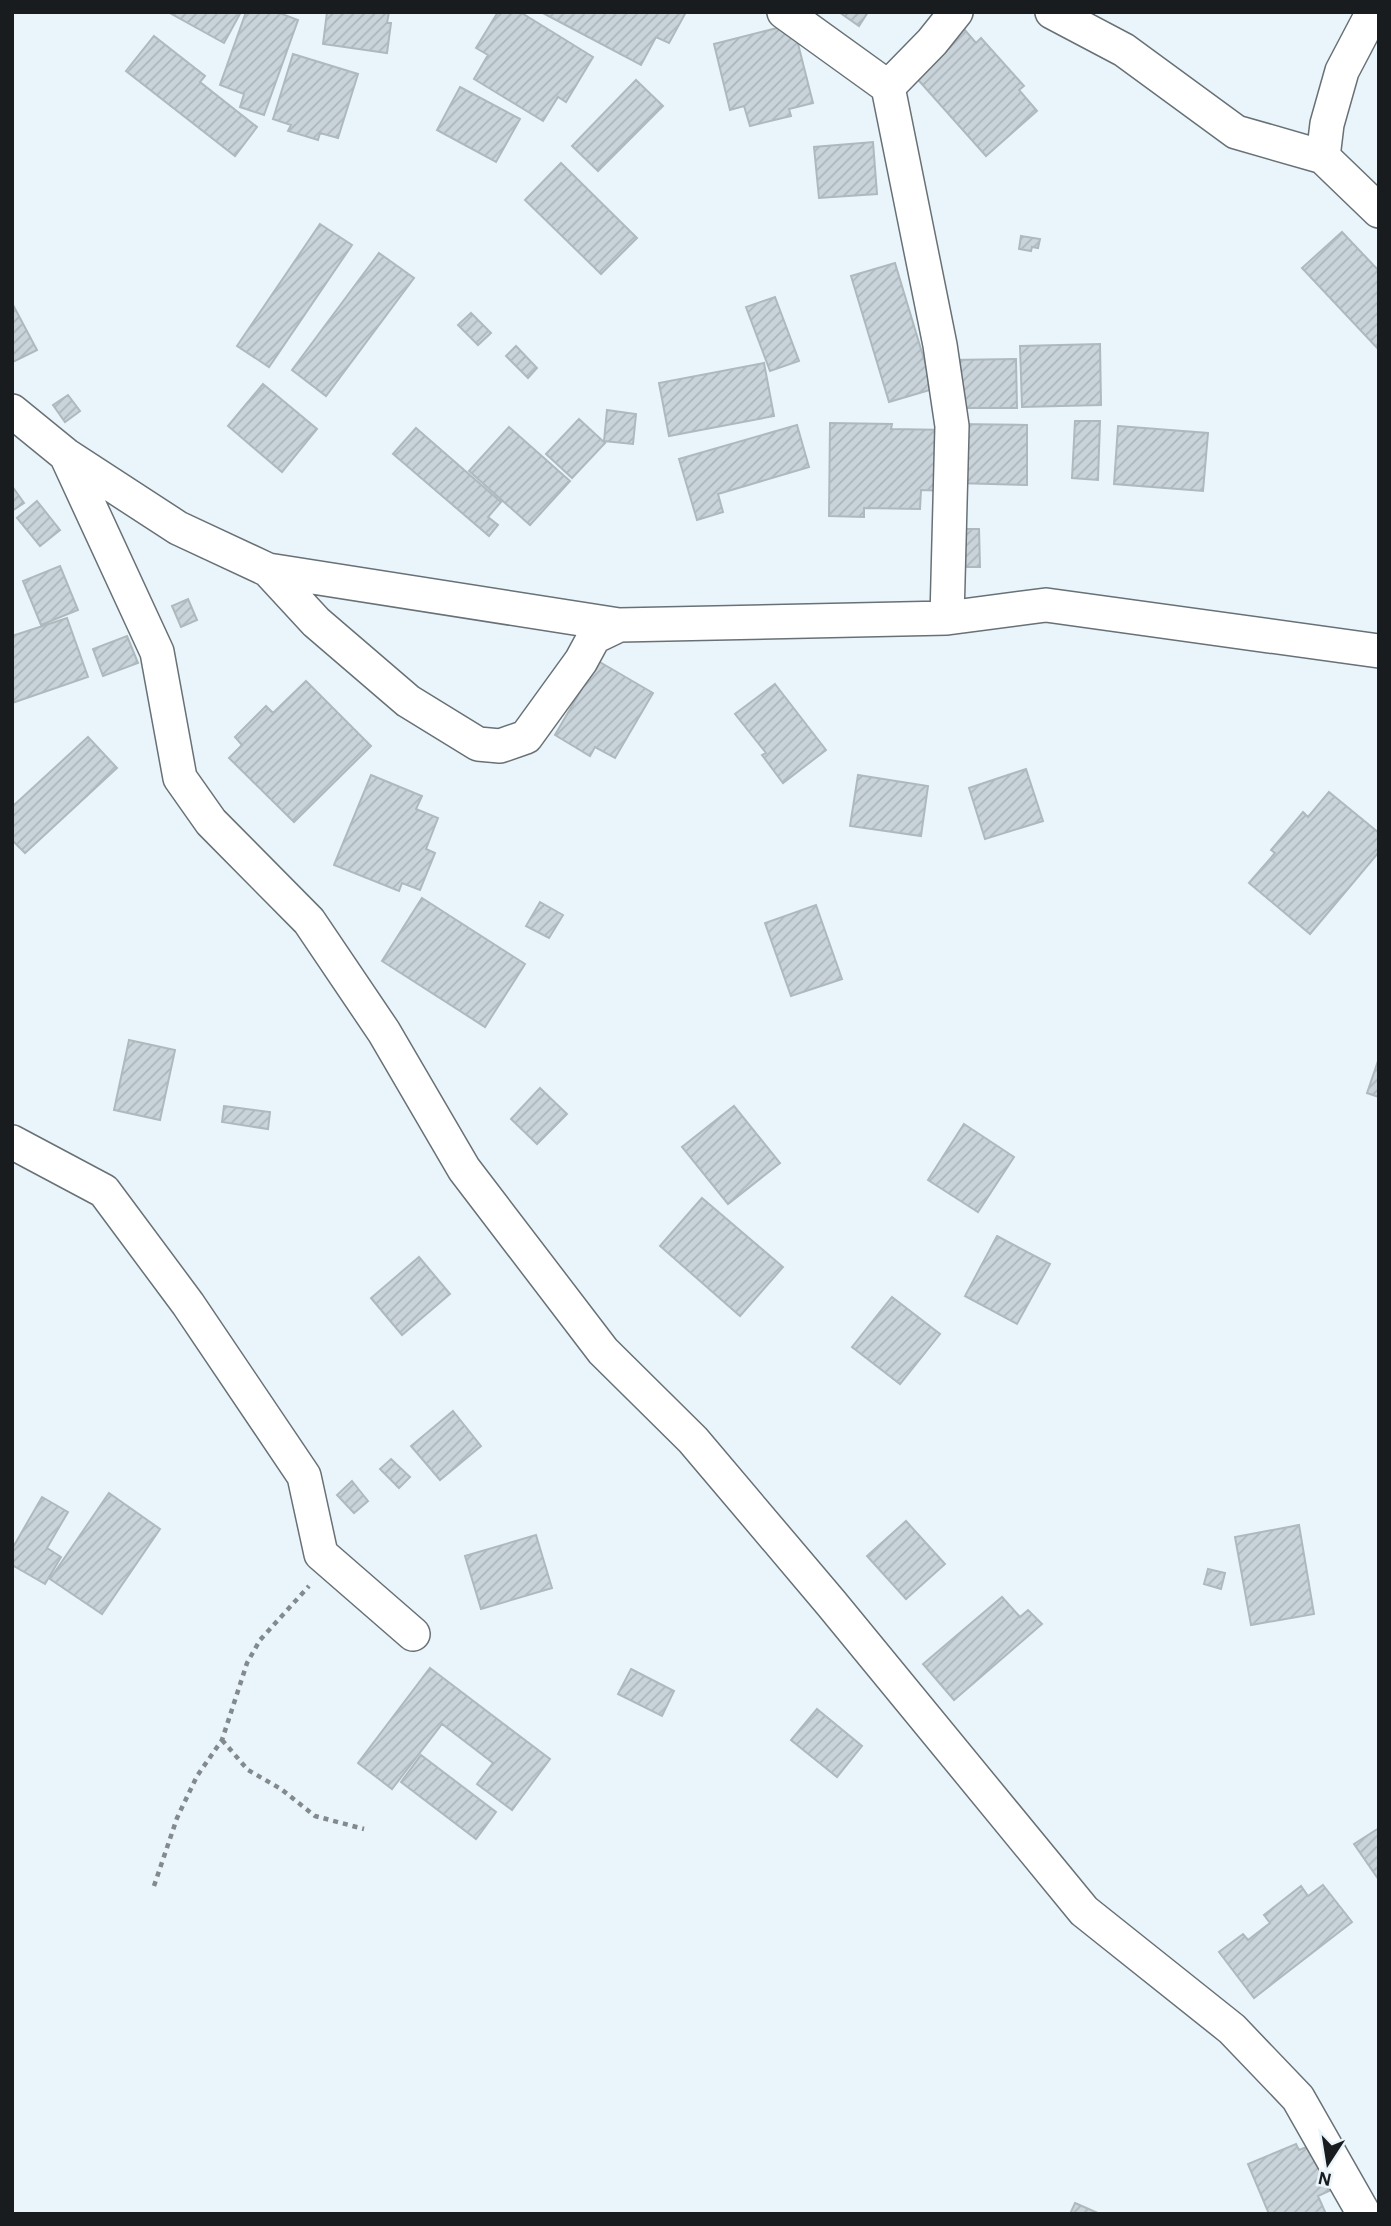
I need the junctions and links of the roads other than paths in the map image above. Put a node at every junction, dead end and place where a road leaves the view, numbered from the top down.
1 (785, 12) edge
2 (956, 12) edge
3 (1052, 12) edge
4 (1373, 12) edge
5 (888, 87) junction
6 (1322, 157) junction
7 (1379, 211) edge
8 (12, 411) edge
9 (66, 455) junction
10 (268, 570) junction
11 (947, 618) junction
12 (619, 625) junction
13 (1379, 651) edge
14 (12, 1142) edge
15 (413, 1634) dead end
16 (1364, 2214) edge

1 - 5 street
2 - 5 street
3 - 6 street
4 - 6 street
5 - 11 street
6 - 7 street
8 - 9 street
9 - 10 street
9 - 16 street
10 - 12 street
10 - 12 street
11 - 12 street
11 - 13 street
14 - 15 street

